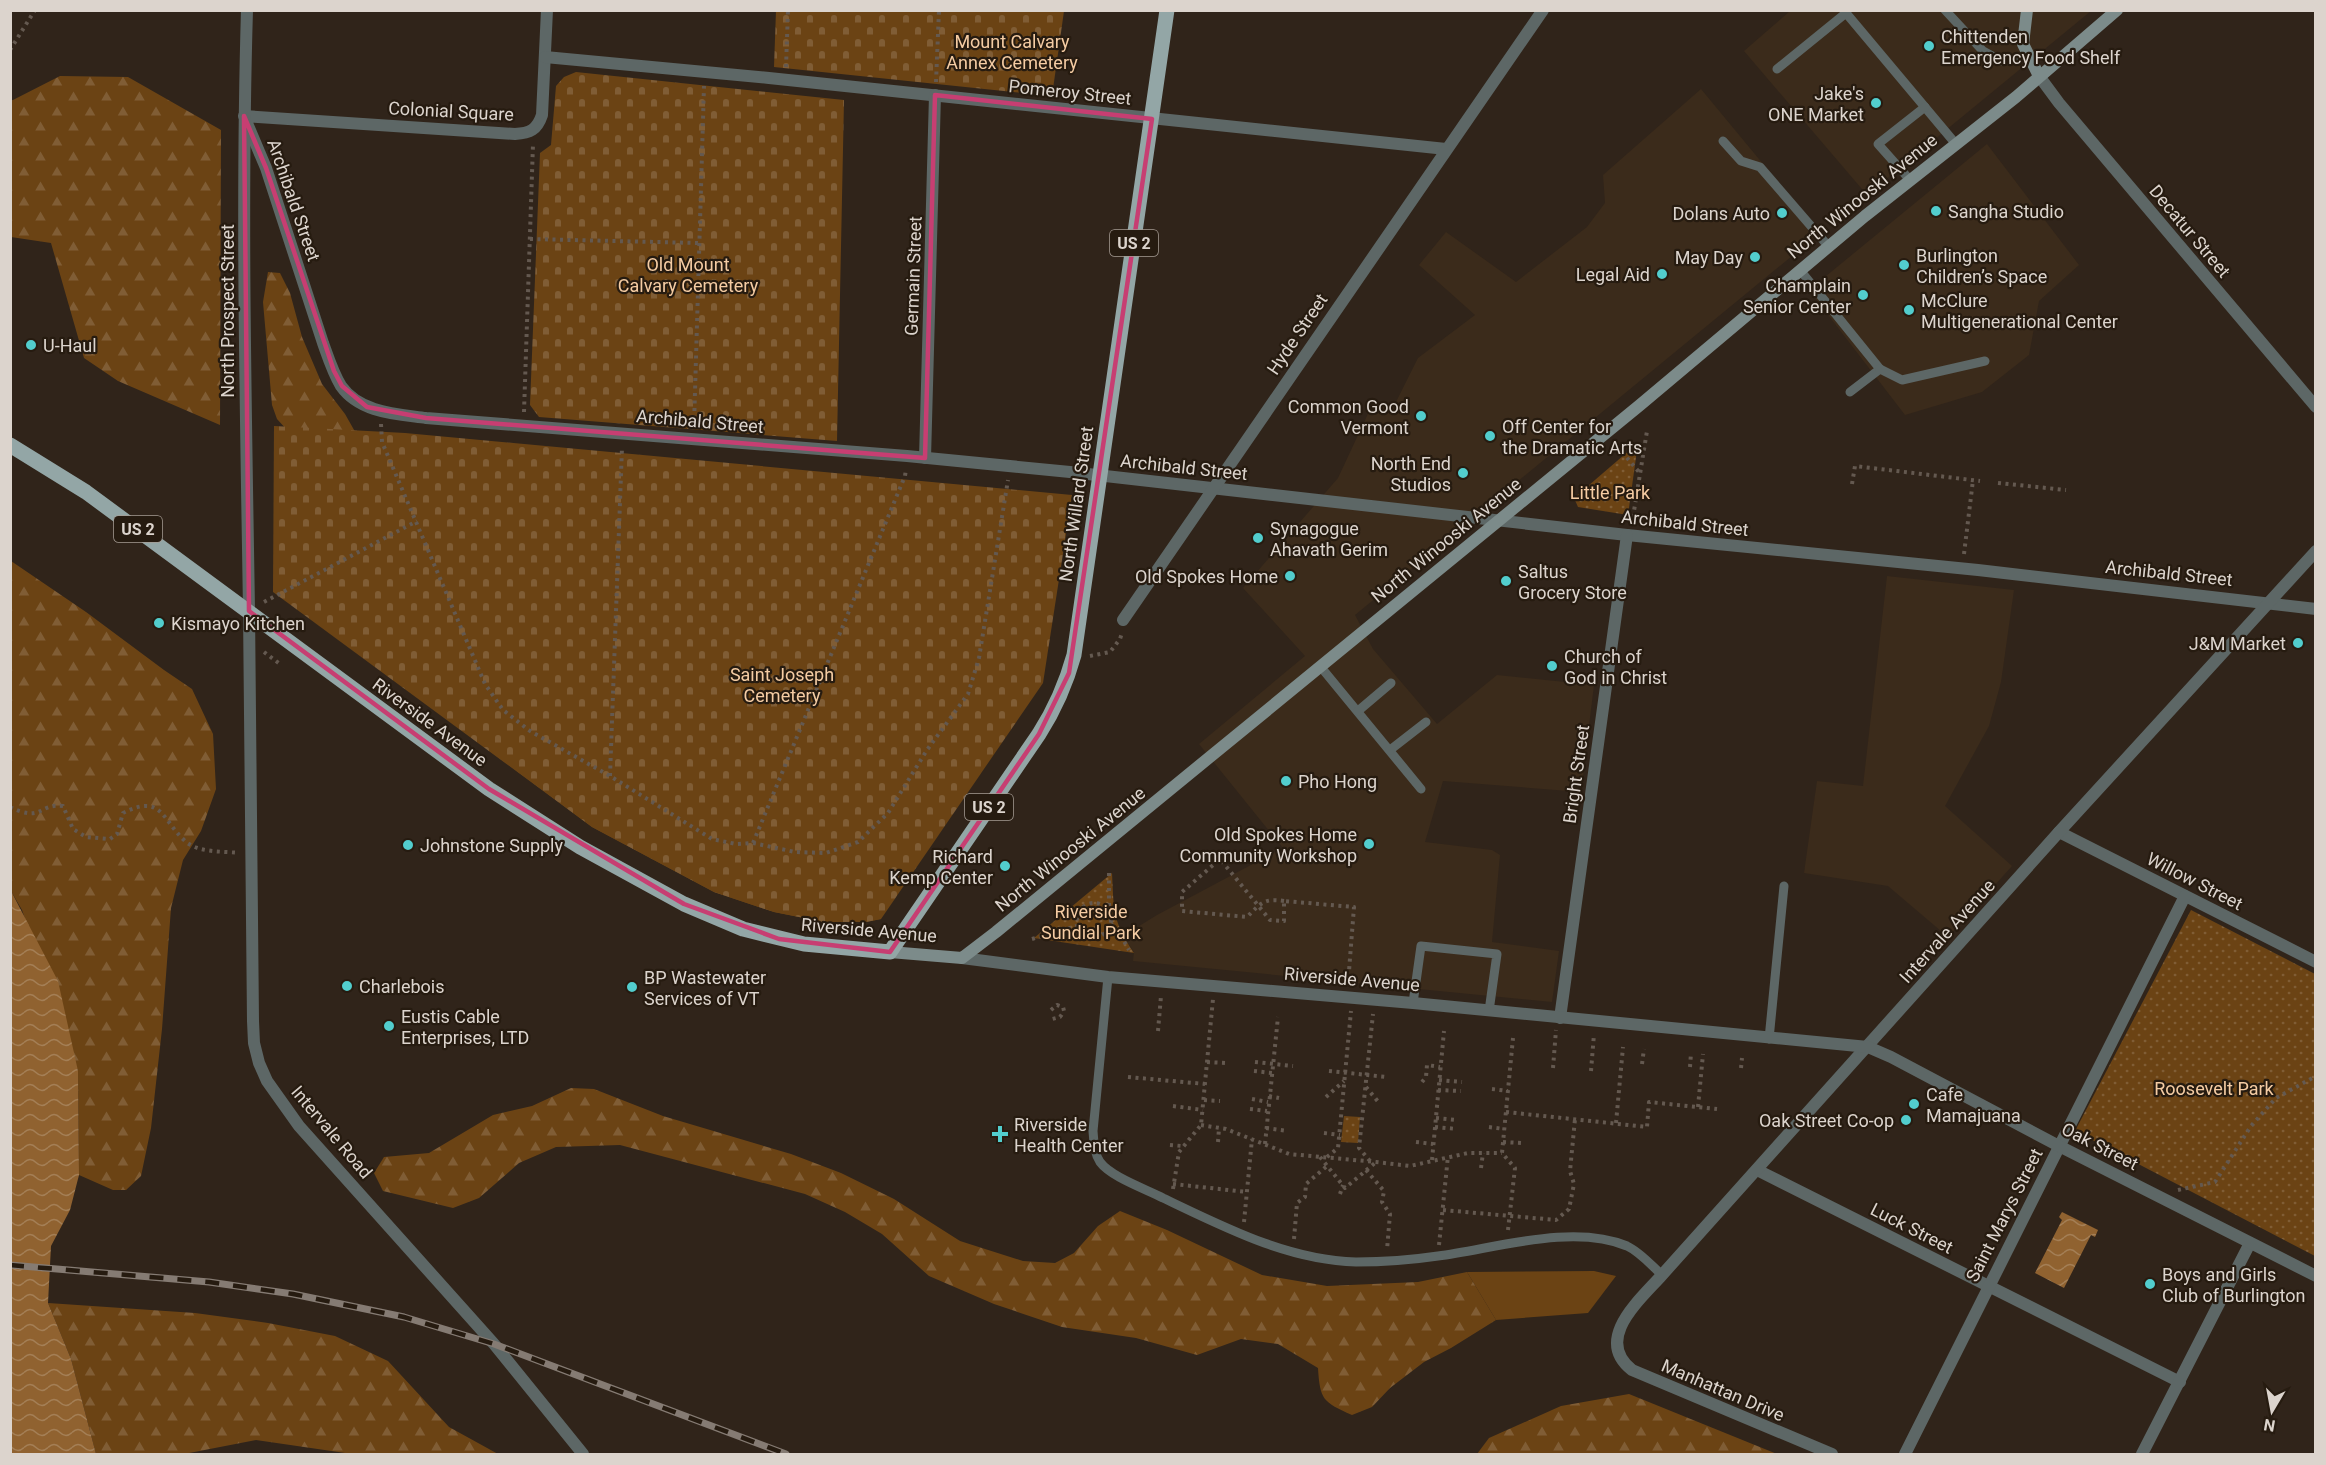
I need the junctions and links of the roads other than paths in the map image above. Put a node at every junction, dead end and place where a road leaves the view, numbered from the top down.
1 (247, 10) edge
2 (547, 10) edge
3 (1167, 10) edge
4 (1543, 10) edge
5 (1945, 10) edge
6 (2027, 10) edge
7 (2117, 10) edge
8 (545, 57) junction
9 (2029, 57) junction
10 (1778, 69) dead end
11 (2039, 76) junction
12 (936, 95) junction
13 (1925, 107) junction
14 (244, 116) junction
15 (1152, 119) junction
16 (1723, 141) dead end
17 (1955, 143) junction
18 (1446, 149) junction
19 (1910, 180) junction
20 (1829, 246) junction
21 (1800, 270) junction
22 (1986, 361) dead end
23 (1880, 369) junction
24 (1850, 392) dead end
25 (2316, 407) edge
26 (10, 445) edge
27 (925, 458) junction
28 (1100, 475) junction
29 (1213, 488) junction
30 (1499, 520) junction
31 (1627, 535) junction
32 (2316, 551) edge
33 (2270, 603) junction
34 (2316, 609) edge
35 (249, 611) junction
36 (1123, 620) road end
37 (1320, 666) junction
38 (1391, 683) dead end
39 (1358, 711) junction
40 (1426, 722) dead end
41 (1390, 750) junction
42 (1421, 789) dead end
43 (2059, 832) junction
44 (1784, 886) dead end
45 (2185, 896) junction
46 (890, 952) junction
47 (962, 958) junction
48 (2316, 962) edge
49 (1108, 977) junction
50 (1413, 1003) junction
51 (1489, 1011) junction
52 (1559, 1018) junction
53 (1769, 1039) junction
54 (1868, 1047) junction
55 (2059, 1146) junction
56 (1757, 1170) junction
57 (2250, 1243) junction
58 (1662, 1275) junction
59 (2316, 1276) edge
60 (1988, 1286) junction
61 (1616, 1342) joint
62 (2180, 1382) junction
63 (584, 1455) edge
64 (1832, 1455) edge
65 (1905, 1455) edge
66 (2142, 1455) edge

1 - 14 street, North Prospect Street
2 - 8 street, Colonial Square
3 - 15 main road, North Willard Street / US 2
4 - 18 street, Hyde Street
5 - 9 lane
6 - 9 main road
7 - 11 main road, North Winooski Avenue
8 - 12 street, Pomeroy Street
8 - 14 street, Colonial Square
9 - 11 main road
10 - 13 lane
11 - 17 main road, North Winooski Avenue
11 - 25 street, Decatur Street
12 - 15 street, Pomeroy Street
12 - 27 street, Germain Street
13 - 17 lane
13 - 19 lane
14 - 27 street, Archibald Street
14 - 35 street, North Prospect Street
15 - 18 street, Pomeroy Street
15 - 28 main road, North Willard Street / US 2
16 - 20 lane
17 - 19 main road, North Winooski Avenue
18 - 29 street, Hyde Street
19 - 20 main road, North Winooski Avenue
20 - 21 main road, North Winooski Avenue
21 - 23 lane
21 - 30 main road, North Winooski Avenue
22 - 23 lane
23 - 24 lane
26 - 35 main road, Riverside Avenue / US 2
27 - 28 street, Archibald Street
28 - 29 street, Archibald Street
28 - 46 main road, North Willard Street / US 2
29 - 30 street, Archibald Street
29 - 36 street, Hyde Street
30 - 31 street, Archibald Street
30 - 37 main road, North Winooski Avenue
31 - 33 street, Archibald Street
31 - 52 street, Bright Street
32 - 33 street, Intervale Avenue
33 - 34 street, Archibald Street
33 - 43 street, Intervale Avenue
35 - 46 main road, Riverside Avenue / US 2
35 - 63 street, Intervale Road
37 - 39 lane
37 - 47 main road, North Winooski Avenue
38 - 39 lane
39 - 41 lane
40 - 41 lane
41 - 42 lane
43 - 45 street, Willow Street
43 - 54 street, Intervale Avenue
44 - 53 lane
45 - 48 street, Willow Street
45 - 55 street, Saint Marys Street
46 - 47 main road, Riverside Avenue
47 - 49 street, Riverside Avenue
49 - 50 street, Riverside Avenue
49 - 58 lane
50 - 51 street, Riverside Avenue
50 - 51 lane
51 - 52 street, Riverside Avenue
52 - 53 street, Riverside Avenue
53 - 54 street, Riverside Avenue
54 - 55 street, Oak Street
54 - 56 street, Intervale Avenue
55 - 57 street, Oak Street
55 - 60 street, Saint Marys Street
56 - 58 street, Intervale Avenue
56 - 60 street, Luck Street
57 - 59 street, Oak Street
57 - 62 street
58 - 61 street, Intervale Avenue
60 - 62 street, Luck Street
60 - 65 street, Saint Marys Street
61 - 64 street, Manhattan Drive
62 - 66 street

